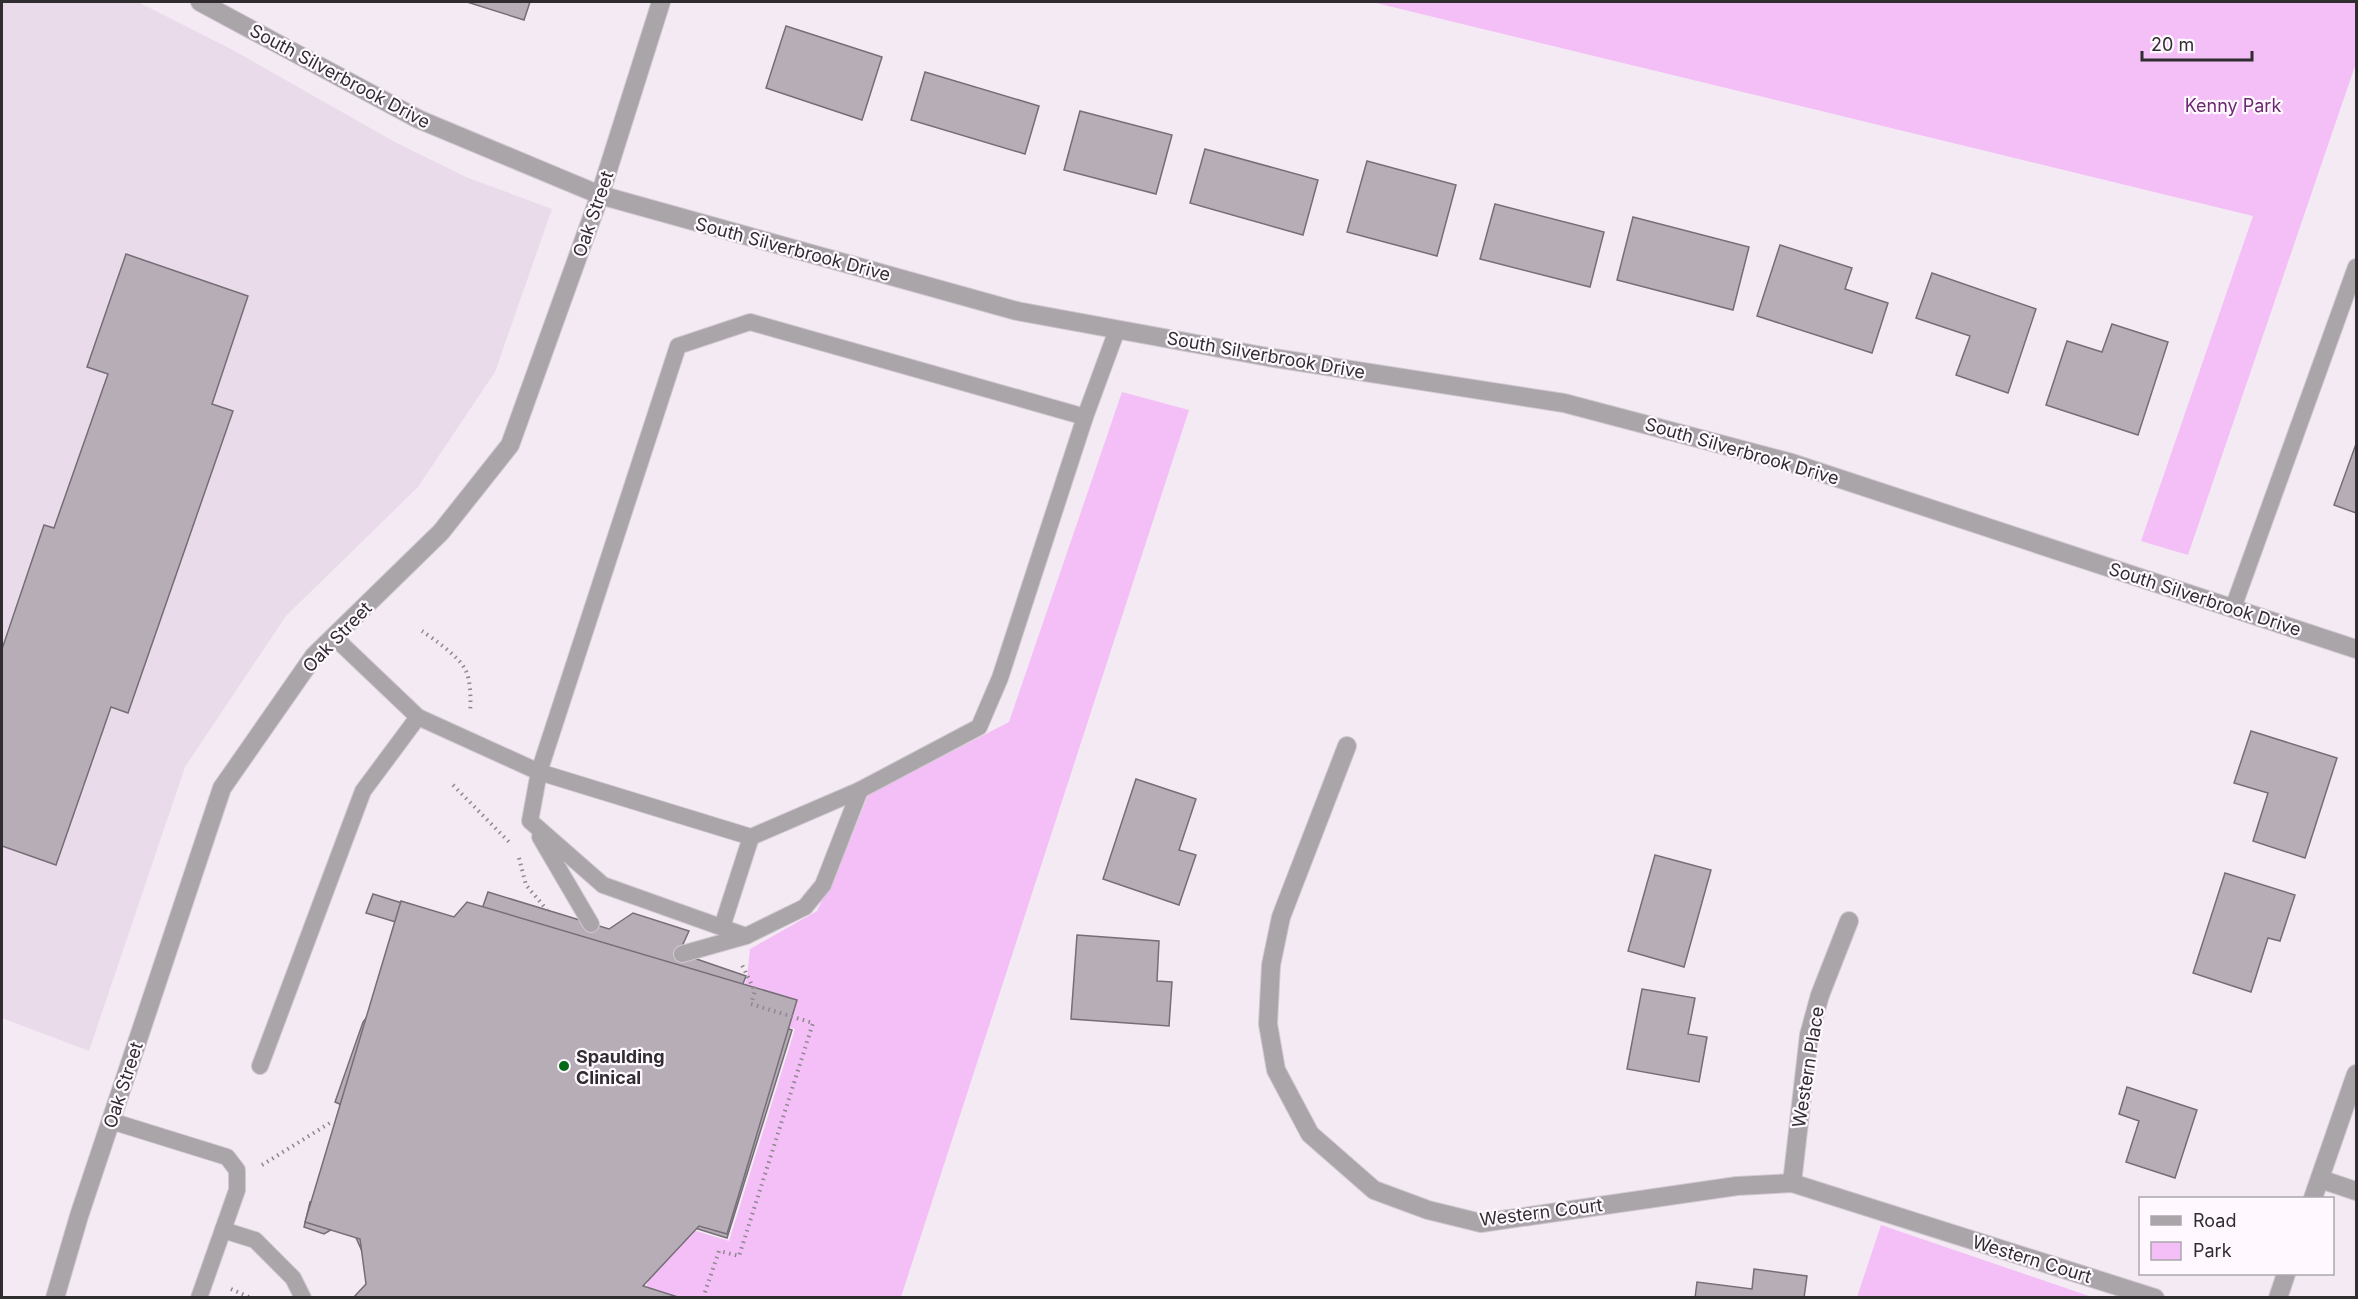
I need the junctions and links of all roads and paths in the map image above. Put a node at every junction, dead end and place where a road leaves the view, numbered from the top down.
1 (200, 2) edge
2 (661, 2) edge
3 (600, 195) junction
4 (2356, 267) edge
5 (1117, 330) junction
6 (1085, 417) junction
7 (2233, 608) junction
8 (422, 631) dead end
9 (334, 637) junction
10 (2356, 649) edge
11 (418, 717) junction
12 (468, 739) junction
13 (1347, 746) dead end
14 (539, 772) junction
15 (453, 785) dead end
16 (860, 790) junction
17 (530, 821) junction
18 (751, 837) junction
19 (548, 910) dead end
20 (1849, 921) dead end
21 (591, 924) dead end
22 (726, 934) junction
23 (682, 954) dead end
24 (260, 1066) dead end
25 (2356, 1074) edge
26 (111, 1120) junction
27 (333, 1121) dead end
28 (259, 1167) dead end
29 (2320, 1179) junction
30 (1792, 1184) junction
31 (2356, 1191) edge
32 (2313, 1197) edge
33 (223, 1230) junction
34 (2286, 1275) edge
35 (55, 1298) edge
36 (199, 1298) edge
37 (303, 1298) edge
38 (704, 1298) edge
39 (2155, 1298) edge
40 (2278, 1298) edge

1 - 3 street, South Silverbrook Drive
2 - 3 street, Oak Street
3 - 5 street, South Silverbrook Drive
3 - 9 street, Oak Street
4 - 7 lane
5 - 6 lane
5 - 7 street, South Silverbrook Drive
6 - 14 lane
6 - 16 lane
7 - 10 street, South Silverbrook Drive
8 - 12 path
9 - 11 lane
9 - 26 street, Oak Street
11 - 12 lane
11 - 24 lane
12 - 14 lane
13 - 30 street, Western Court
14 - 17 lane
14 - 18 lane
15 - 19 path
16 - 18 lane
16 - 22 lane
17 - 21 lane
17 - 22 lane
18 - 22 lane
20 - 30 street, Western Place
22 - 23 lane
22 - 38 path
25 - 29 street
26 - 33 lane
26 - 35 street, Oak Street
27 - 28 path
29 - 31 street
29 - 32 street
30 - 39 street, Western Court
33 - 36 lane
33 - 37 lane
34 - 40 street

